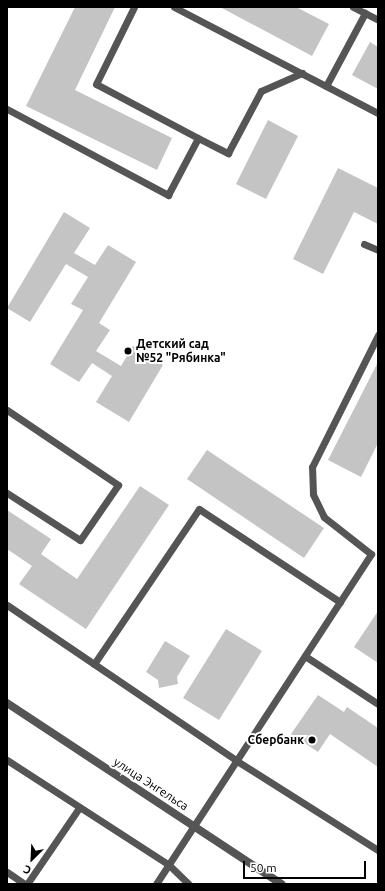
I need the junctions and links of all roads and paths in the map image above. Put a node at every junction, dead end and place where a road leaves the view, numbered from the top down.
1 (134, 7) edge
2 (174, 7) edge
3 (353, 7) edge
4 (365, 13) junction
5 (378, 20) edge
6 (302, 73) junction
7 (326, 86) junction
8 (7, 109) edge
9 (378, 113) edge
10 (198, 138) junction
11 (364, 244) dead end
12 (378, 250) edge
13 (378, 335) edge
14 (7, 410) edge
15 (7, 493) edge
16 (371, 554) junction
17 (378, 558) edge
18 (340, 602) junction
19 (7, 605) edge
20 (305, 656) junction
21 (94, 664) junction
22 (7, 704) edge
23 (378, 704) edge
24 (7, 760) edge
25 (237, 761) junction
26 (79, 808) junction
27 (194, 826) junction
28 (378, 850) edge
29 (169, 865) junction
30 (7, 872) edge
31 (26, 884) edge
32 (156, 884) edge
33 (189, 884) edge
34 (282, 884) edge

1 - 10 lane
2 - 6 lane
3 - 4 lane
4 - 5 lane
4 - 7 lane
6 - 7 lane
6 - 10 lane
7 - 9 lane
8 - 10 lane
11 - 12 lane
13 - 16 lane
14 - 15 lane
16 - 17 lane
16 - 18 lane
18 - 20 lane
18 - 21 lane
19 - 21 lane
20 - 23 lane
20 - 25 lane
21 - 25 lane
22 - 27 street, улица Энгельса
24 - 26 lane
25 - 27 lane
25 - 28 lane
26 - 29 lane
26 - 31 lane
27 - 29 lane
27 - 34 street, улица Энгельса
29 - 32 lane
29 - 33 lane
30 - 31 lane

